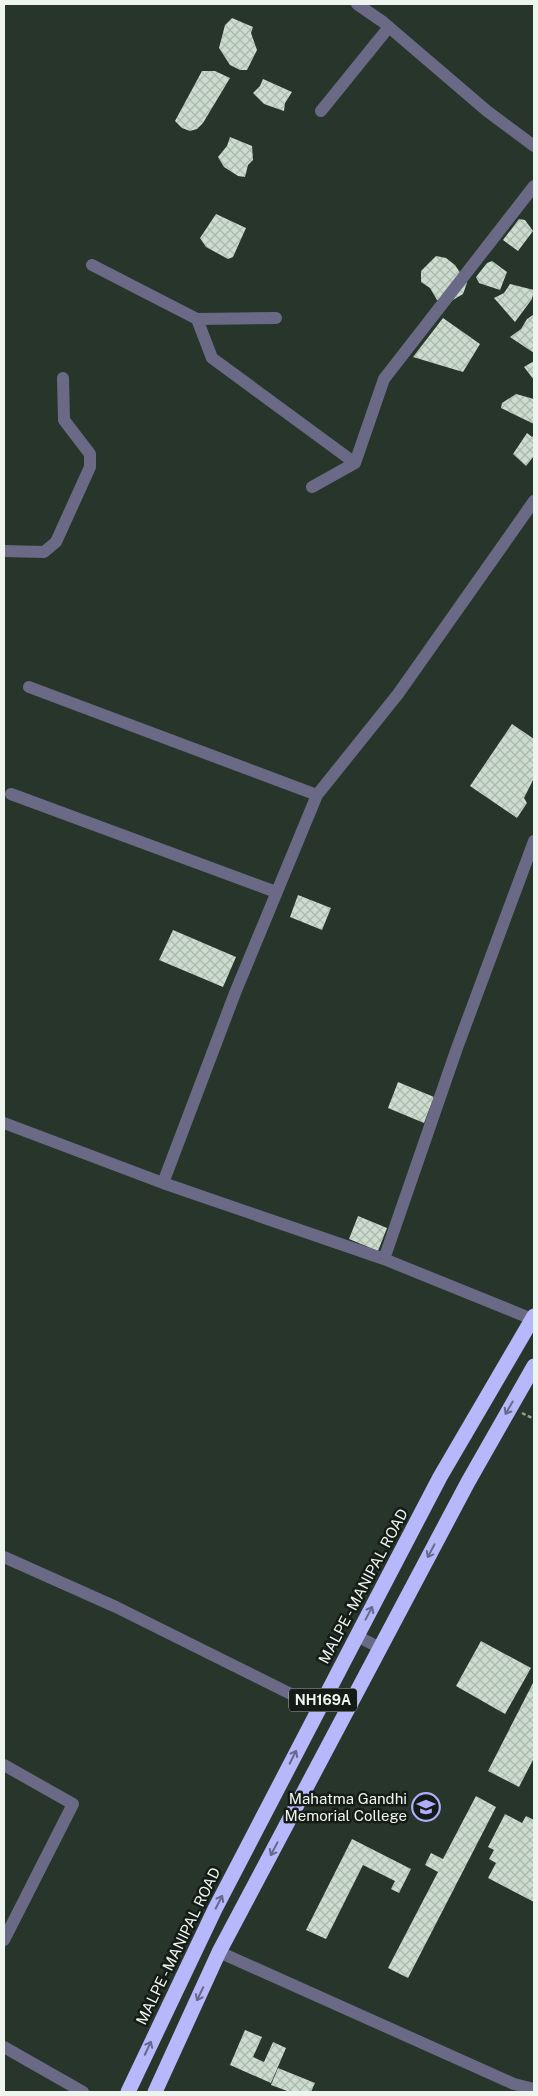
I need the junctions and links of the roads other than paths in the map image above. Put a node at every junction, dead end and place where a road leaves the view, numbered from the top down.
1 (357, 4) edge
2 (389, 27) junction
3 (321, 111) dead end
4 (534, 146) edge
5 (534, 186) edge
6 (92, 265) dead end
7 (197, 318) junction
8 (276, 318) dead end
9 (63, 378) dead end
10 (355, 463) junction
11 (312, 487) dead end
12 (534, 501) edge
13 (4, 551) edge
14 (28, 687) dead end
15 (11, 794) dead end
16 (317, 796) junction
17 (534, 841) edge
18 (276, 892) junction
19 (4, 1122) edge
20 (163, 1183) junction
21 (384, 1259) junction
22 (533, 1318) edge
23 (534, 1366) edge
24 (4, 1557) edge
25 (357, 1636) junction
26 (380, 1648) junction
27 (319, 1708) junction
28 (4, 1765) edge
29 (4, 1940) edge
30 (219, 1952) junction
31 (4, 2047) edge
32 (512, 2088) edge
33 (534, 2089) edge
34 (83, 2092) edge
35 (128, 2092) edge
36 (155, 2092) edge

1 - 2 street
2 - 3 street
2 - 4 street
5 - 10 street
6 - 7 street
7 - 8 street
7 - 10 street
9 - 13 street
10 - 11 street
12 - 16 street
14 - 16 street
15 - 18 street
16 - 18 street
17 - 21 street
18 - 20 street
19 - 20 street
20 - 21 street
21 - 22 street
25 -> 22 highway, MALPE - MANIPAL ROAD / NH169A
23 -> 26 highway, NH169A
24 - 27 street
25 - 26 street
25 - 27 highway, MALPE - MANIPAL ROAD / NH169A
26 -> 30 highway, NH169A
35 -> 27 highway, MALPE - MANIPAL ROAD / NH169A
28 - 29 street
30 - 32 street
30 -> 36 highway, NH169A
31 - 34 street
32 - 33 street

